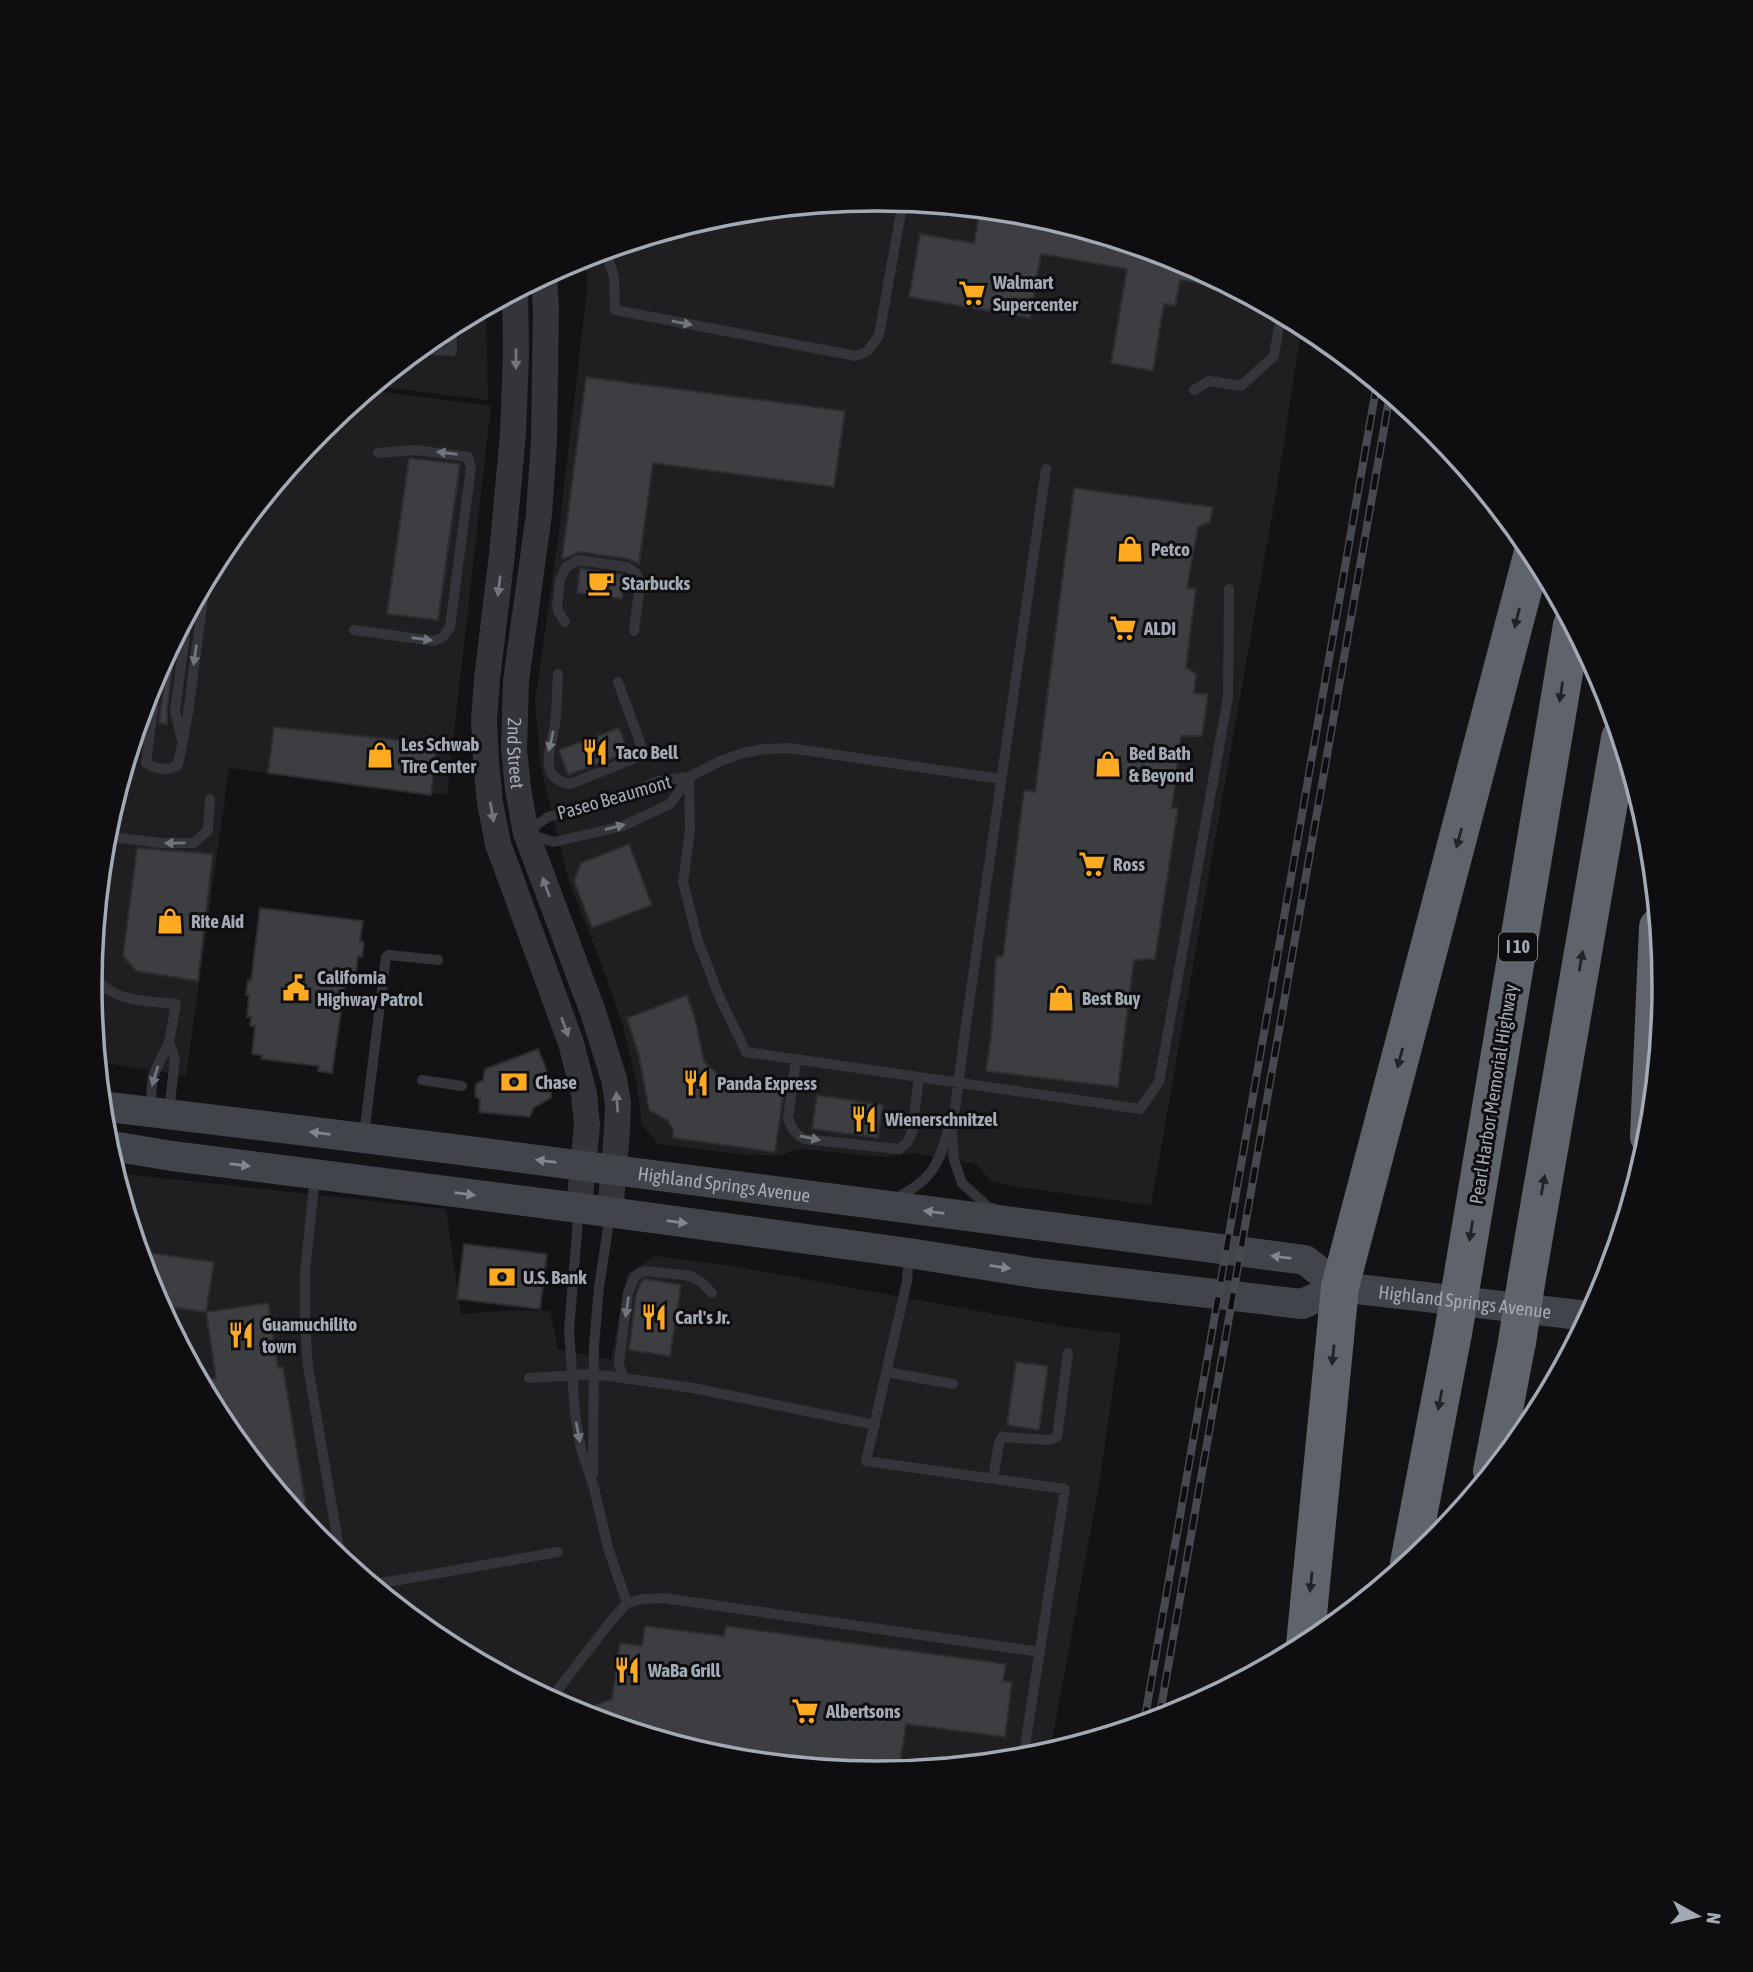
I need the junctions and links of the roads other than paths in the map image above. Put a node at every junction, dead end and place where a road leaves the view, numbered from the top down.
1 (900, 212) edge
2 (609, 259) edge
3 (545, 286) edge
4 (528, 294) edge
5 (515, 301) edge
6 (546, 309) junction
7 (1279, 325) edge
8 (452, 339) edge
9 (435, 350) edge
10 (1194, 390) dead end
11 (513, 434) junction
12 (378, 453) dead end
13 (1046, 468) dead end
14 (1529, 568) edge
15 (529, 589) junction
16 (1229, 589) dead end
17 (202, 603) edge
18 (565, 622) dead end
19 (354, 630) dead end
20 (634, 631) dead end
21 (185, 636) edge
22 (1570, 639) edge
23 (558, 674) dead end
24 (618, 682) dead end
25 (153, 709) edge
26 (182, 741) junction
27 (1617, 758) edge
28 (689, 777) junction
29 (1001, 779) junction
30 (210, 799) dead end
31 (526, 833) junction
32 (116, 837) edge
33 (438, 960) dead end
34 (102, 985) edge
35 (169, 1042) junction
36 (796, 1059) junction
37 (919, 1077) junction
38 (422, 1080) dead end
39 (958, 1084) junction
40 (462, 1086) dead end
41 (109, 1094) edge
42 (111, 1107) edge
43 (954, 1108) junction
44 (160, 1112) junction
45 (363, 1138) junction
46 (118, 1147) edge
47 (172, 1156) junction
48 (121, 1157) edge
49 (583, 1166) junction
50 (613, 1170) junction
51 (315, 1175) junction
52 (845, 1200) junction
53 (579, 1208) junction
54 (610, 1213) junction
55 (1036, 1225) junction
56 (909, 1253) junction
57 (1340, 1287) junction
58 (712, 1293) dead end
59 (1578, 1315) edge
60 (1068, 1353) dead end
61 (887, 1372) junction
62 (570, 1374) junction
63 (593, 1374) junction
64 (529, 1378) dead end
65 (623, 1378) junction
66 (953, 1384) dead end
67 (875, 1425) junction
68 (1496, 1451) edge
69 (993, 1479) junction
70 (594, 1488) junction
71 (338, 1543) edge
72 (1412, 1546) edge
73 (558, 1552) dead end
74 (383, 1583) edge
75 (627, 1603) junction
76 (1306, 1630) edge
77 (1040, 1652) junction
78 (557, 1691) edge
79 (1025, 1746) edge

2 -> 1 lane
3 - 6 street, 2nd Street
4 - 6 street
5 -> 11 street, 2nd Street
6 - 15 street, 2nd Street
7 - 10 lane
8 - 9 lane
11 - 15 street
11 -> 49 street, 2nd Street
19 -> 12 lane
13 - 29 lane
14 -> 57 highway
15 - 31 street, 2nd Street
16 - 39 lane
17 -> 26 lane
18 - 20 lane
21 - 26 lane
22 -> 72 highway, Pearl Harbor Memorial Highway / I 10, bridge
23 -> 24 lane
25 - 26 lane
68 -> 27 highway, bridge
28 - 29 lane
28 - 31 lane, Paseo Beaumont
31 -> 28 lane, Paseo Beaumont
28 - 36 lane
29 - 39 lane
30 -> 32 lane
50 -> 31 street, 2nd Street
33 - 45 lane
34 - 35 lane
35 - 44 lane
35 -> 44 lane
36 - 37 lane
36 -> 37 lane
37 - 39 lane
38 - 40 lane
39 - 43 lane
41 - 44 main road
42 - 44 main road, Highland Springs Avenue
43 - 52 lane
43 - 55 lane
45 -> 44 main road, Highland Springs Avenue
49 -> 45 main road, Highland Springs Avenue
46 - 47 main road
47 - 48 main road
47 -> 51 main road
49 - 50 main road, Highland Springs Avenue
49 - 53 street, 2nd Street
50 - 52 main road, Highland Springs Avenue
50 - 54 street, 2nd Street
51 -> 53 main road
51 - 71 lane
55 -> 52 main road, Highland Springs Avenue
53 - 54 main road
53 - 62 lane
54 -> 56 main road
54 - 63 lane
57 -> 55 main road, Highland Springs Avenue
56 -> 57 main road
56 - 61 lane
57 - 59 main road, Highland Springs Avenue
57 -> 76 highway
58 -> 65 lane
60 - 69 lane
61 - 66 lane
61 - 67 lane
62 - 63 lane
62 - 64 lane
62 -> 70 lane
63 - 65 lane
63 - 70 lane
65 - 67 lane
67 - 69 lane
69 - 77 lane
70 - 75 lane
73 - 74 lane
75 - 77 lane
75 - 78 lane
77 - 79 lane

